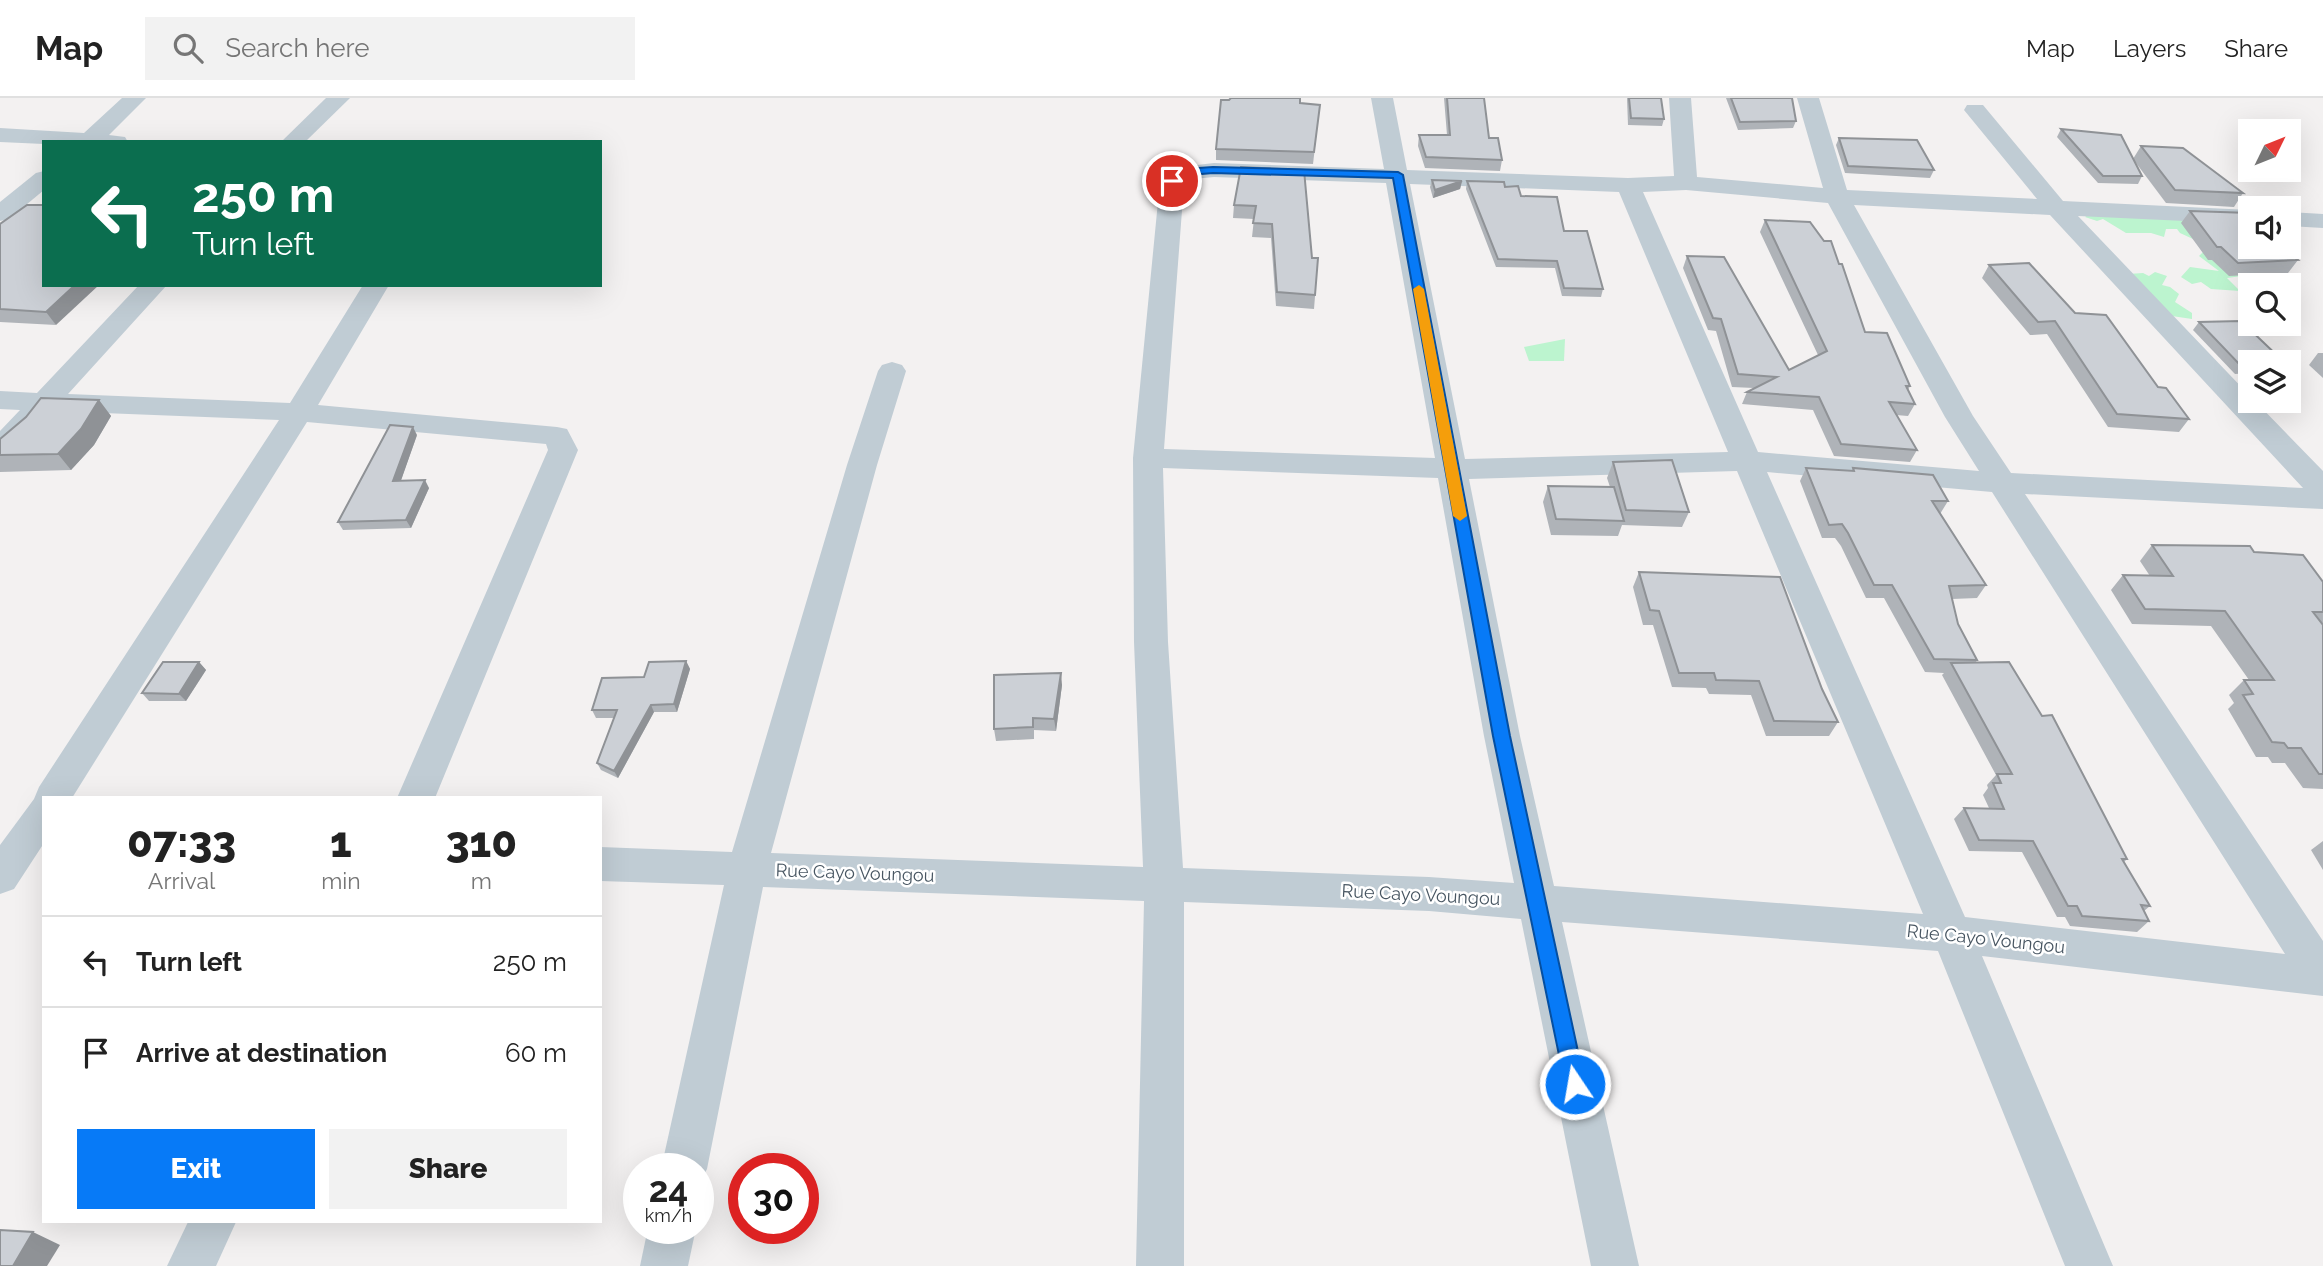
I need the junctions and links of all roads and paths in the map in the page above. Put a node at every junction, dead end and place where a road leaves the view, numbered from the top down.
1 (135, 98) edge
2 (339, 98) edge
3 (1382, 98) edge
4 (1680, 98) edge
5 (1808, 98) edge
6 (1975, 110) dead end
7 (0, 135) edge
8 (74, 140) edge
9 (90, 140) edge
10 (294, 140) edge
11 (1398, 175) junction
12 (42, 180) edge
13 (1686, 183) junction
14 (1628, 185) junction
15 (1837, 197) junction
16 (2055, 206) junction
17 (0, 214) edge
18 (2238, 216) edge
19 (152, 287) edge
20 (375, 287) edge
21 (892, 371) dead end
22 (0, 400) edge
23 (43, 401) junction
24 (299, 412) junction
25 (0, 449) edge
26 (1148, 458) junction
27 (1749, 461) junction
28 (1452, 469) junction
29 (2001, 483) junction
30 (2323, 490) edge
31 (2323, 499) edge
32 (53, 796) edge
33 (417, 796) edge
34 (42, 814) edge
35 (22, 843) edge
36 (602, 864) edge
37 (747, 869) junction
38 (0, 877) edge
39 (1164, 884) junction
40 (1535, 902) junction
41 (1952, 934) junction
42 (2323, 977) edge
43 (687, 1153) edge
44 (213, 1223) edge
45 (669, 1244) edge
46 (191, 1266) edge
47 (664, 1266) edge
48 (1160, 1266) edge
49 (1615, 1266) edge
50 (2089, 1266) edge

1 - 9 street
2 - 10 street
3 - 11 street
4 - 13 street
5 - 15 street
6 - 16 street
7 - 8 street
11 - 14 street
11 - 26 street
11 - 28 street
12 - 17 street
13 - 14 street
13 - 15 street
14 - 27 street
15 - 16 street
15 - 29 street
16 - 18 street
16 - 30 street
19 - 23 street
20 - 24 street
21 - 37 street
22 - 23 street
23 - 24 street
23 - 25 street
24 - 32 street
24 - 33 street
26 - 28 street
26 - 39 street
27 - 28 street
27 - 29 street
27 - 41 street
28 - 40 street
29 - 31 street
29 - 42 street
34 - 35 street
35 - 38 street
36 - 37 street, Rue Cayo Voungou
37 - 39 street, Rue Cayo Voungou
37 - 43 street
39 - 40 street, Rue Cayo Voungou
39 - 48 street
40 - 41 street, Rue Cayo Voungou
40 - 49 street
41 - 42 street, Rue Cayo Voungou
41 - 50 street
44 - 46 street
45 - 47 street

